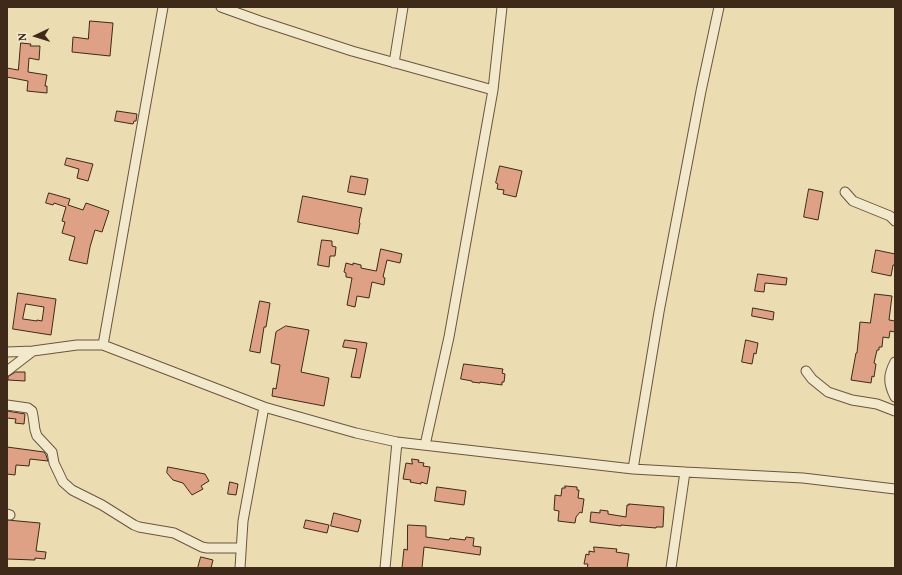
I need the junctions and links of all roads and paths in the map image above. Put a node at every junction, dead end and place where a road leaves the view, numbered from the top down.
1 (163, 7) edge
2 (221, 7) edge
3 (404, 7) edge
4 (502, 7) edge
5 (719, 7) edge
6 (394, 63) junction
7 (493, 90) junction
8 (845, 192) dead end
9 (895, 221) edge
10 (103, 345) junction
11 (33, 351) junction
12 (7, 352) edge
13 (895, 362) edge
14 (7, 371) edge
15 (806, 371) dead end
16 (895, 397) edge
17 (7, 405) edge
18 (264, 407) junction
19 (895, 411) edge
20 (397, 442) junction
21 (426, 445) junction
22 (633, 469) junction
23 (685, 472) junction
24 (895, 489) edge
25 (241, 548) junction
26 (240, 568) edge
27 (385, 568) edge
28 (671, 568) edge

1 - 10 street
2 - 6 street
3 - 6 street
4 - 7 street
5 - 22 street
6 - 7 street
7 - 21 street
8 - 9 street
10 - 11 street
10 - 18 street
11 - 12 street
11 - 14 street
13 - 16 street
15 - 19 street
17 - 25 street
18 - 20 street
18 - 25 street
20 - 21 street
20 - 27 street
21 - 22 street
22 - 23 street
23 - 24 street
23 - 28 street
25 - 26 street

